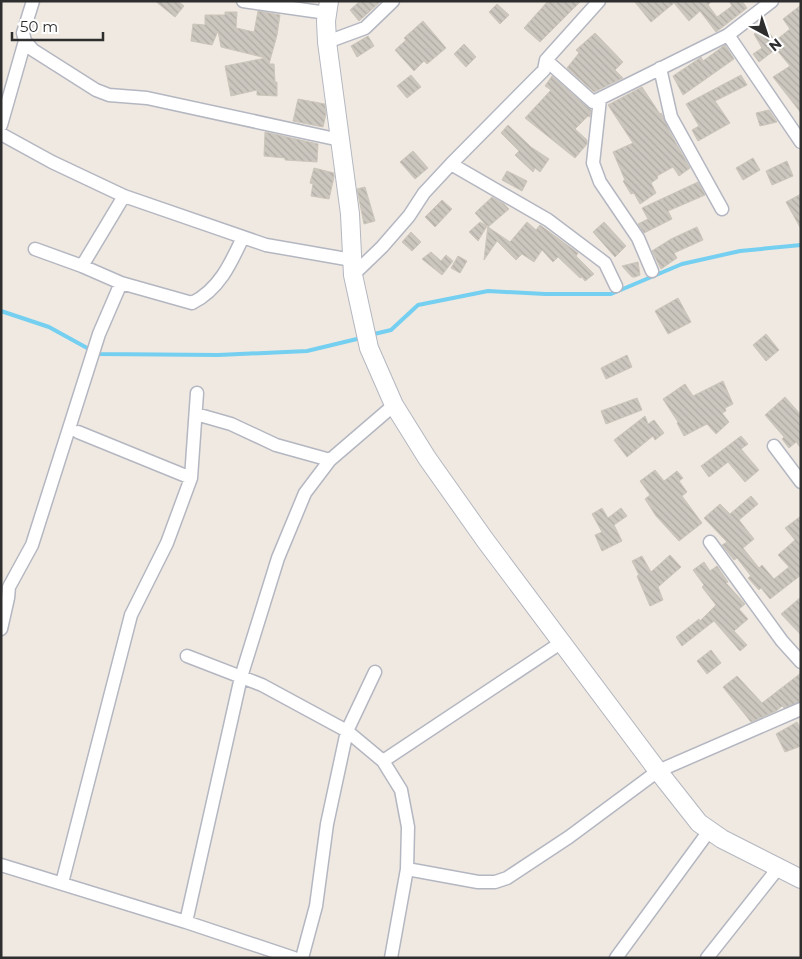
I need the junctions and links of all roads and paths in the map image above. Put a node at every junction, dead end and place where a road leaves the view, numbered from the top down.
1 (33, 1) edge
2 (243, 1) edge
3 (394, 1) edge
4 (599, 1) edge
5 (772, 1) edge
6 (757, 6) edge
7 (328, 7) edge
8 (728, 36) junction
9 (25, 41) junction
10 (328, 42) junction
11 (546, 60) junction
12 (660, 68) junction
13 (600, 99) junction
14 (1, 125) edge
15 (1, 134) edge
16 (340, 140) junction
17 (801, 142) edge
18 (451, 164) junction
19 (124, 196) junction
20 (722, 209) dead end
21 (244, 237) junction
22 (35, 249) dead end
23 (82, 266) junction
24 (353, 268) junction
25 (652, 271) dead end
26 (121, 284) junction
27 (616, 286) dead end
28 (197, 393) dead end
29 (394, 406) junction
30 (196, 414) junction
31 (78, 432) dead end
32 (774, 446) dead end
33 (330, 460) junction
34 (191, 478) junction
35 (801, 482) edge
36 (710, 542) dead end
37 (1, 629) edge
38 (562, 642) junction
39 (188, 656) dead end
40 (801, 662) edge
41 (375, 672) dead end
42 (241, 677) junction
43 (801, 709) edge
44 (347, 731) junction
45 (383, 761) junction
46 (658, 771) junction
47 (709, 831) junction
48 (1, 866) edge
49 (779, 867) junction
50 (407, 869) junction
51 (801, 879) edge
52 (62, 883) junction
53 (186, 922) junction
54 (294, 958) edge
55 (302, 958) edge
56 (391, 958) edge
57 (616, 958) edge
58 (707, 958) edge

1 - 9 street
2 - 7 street
3 - 10 street
4 - 11 street
5 - 6 street
6 - 8 street
7 - 10 street
8 - 12 street
8 - 17 street
9 - 14 street
9 - 16 street
10 - 16 street
11 - 13 street
11 - 18 street
12 - 13 street
12 - 20 street
13 - 25 street
15 - 19 street
16 - 24 street
18 - 24 street
18 - 27 street
19 - 21 street
19 - 23 street
21 - 24 street
21 - 26 street
22 - 23 street
23 - 26 street
24 - 29 street
26 - 37 street
28 - 30 street
29 - 33 street
29 - 38 street
30 - 33 street
30 - 34 street
31 - 34 street
32 - 35 street
33 - 42 street
34 - 52 street
36 - 40 street
38 - 45 street
38 - 46 street
39 - 42 street
41 - 44 street
42 - 44 street
42 - 53 street
43 - 46 street
44 - 45 street
44 - 55 street
45 - 50 street
46 - 47 street
46 - 50 street
47 - 49 street
47 - 57 street
48 - 52 street
49 - 51 street
49 - 58 street
50 - 56 street
52 - 53 street
53 - 54 street

